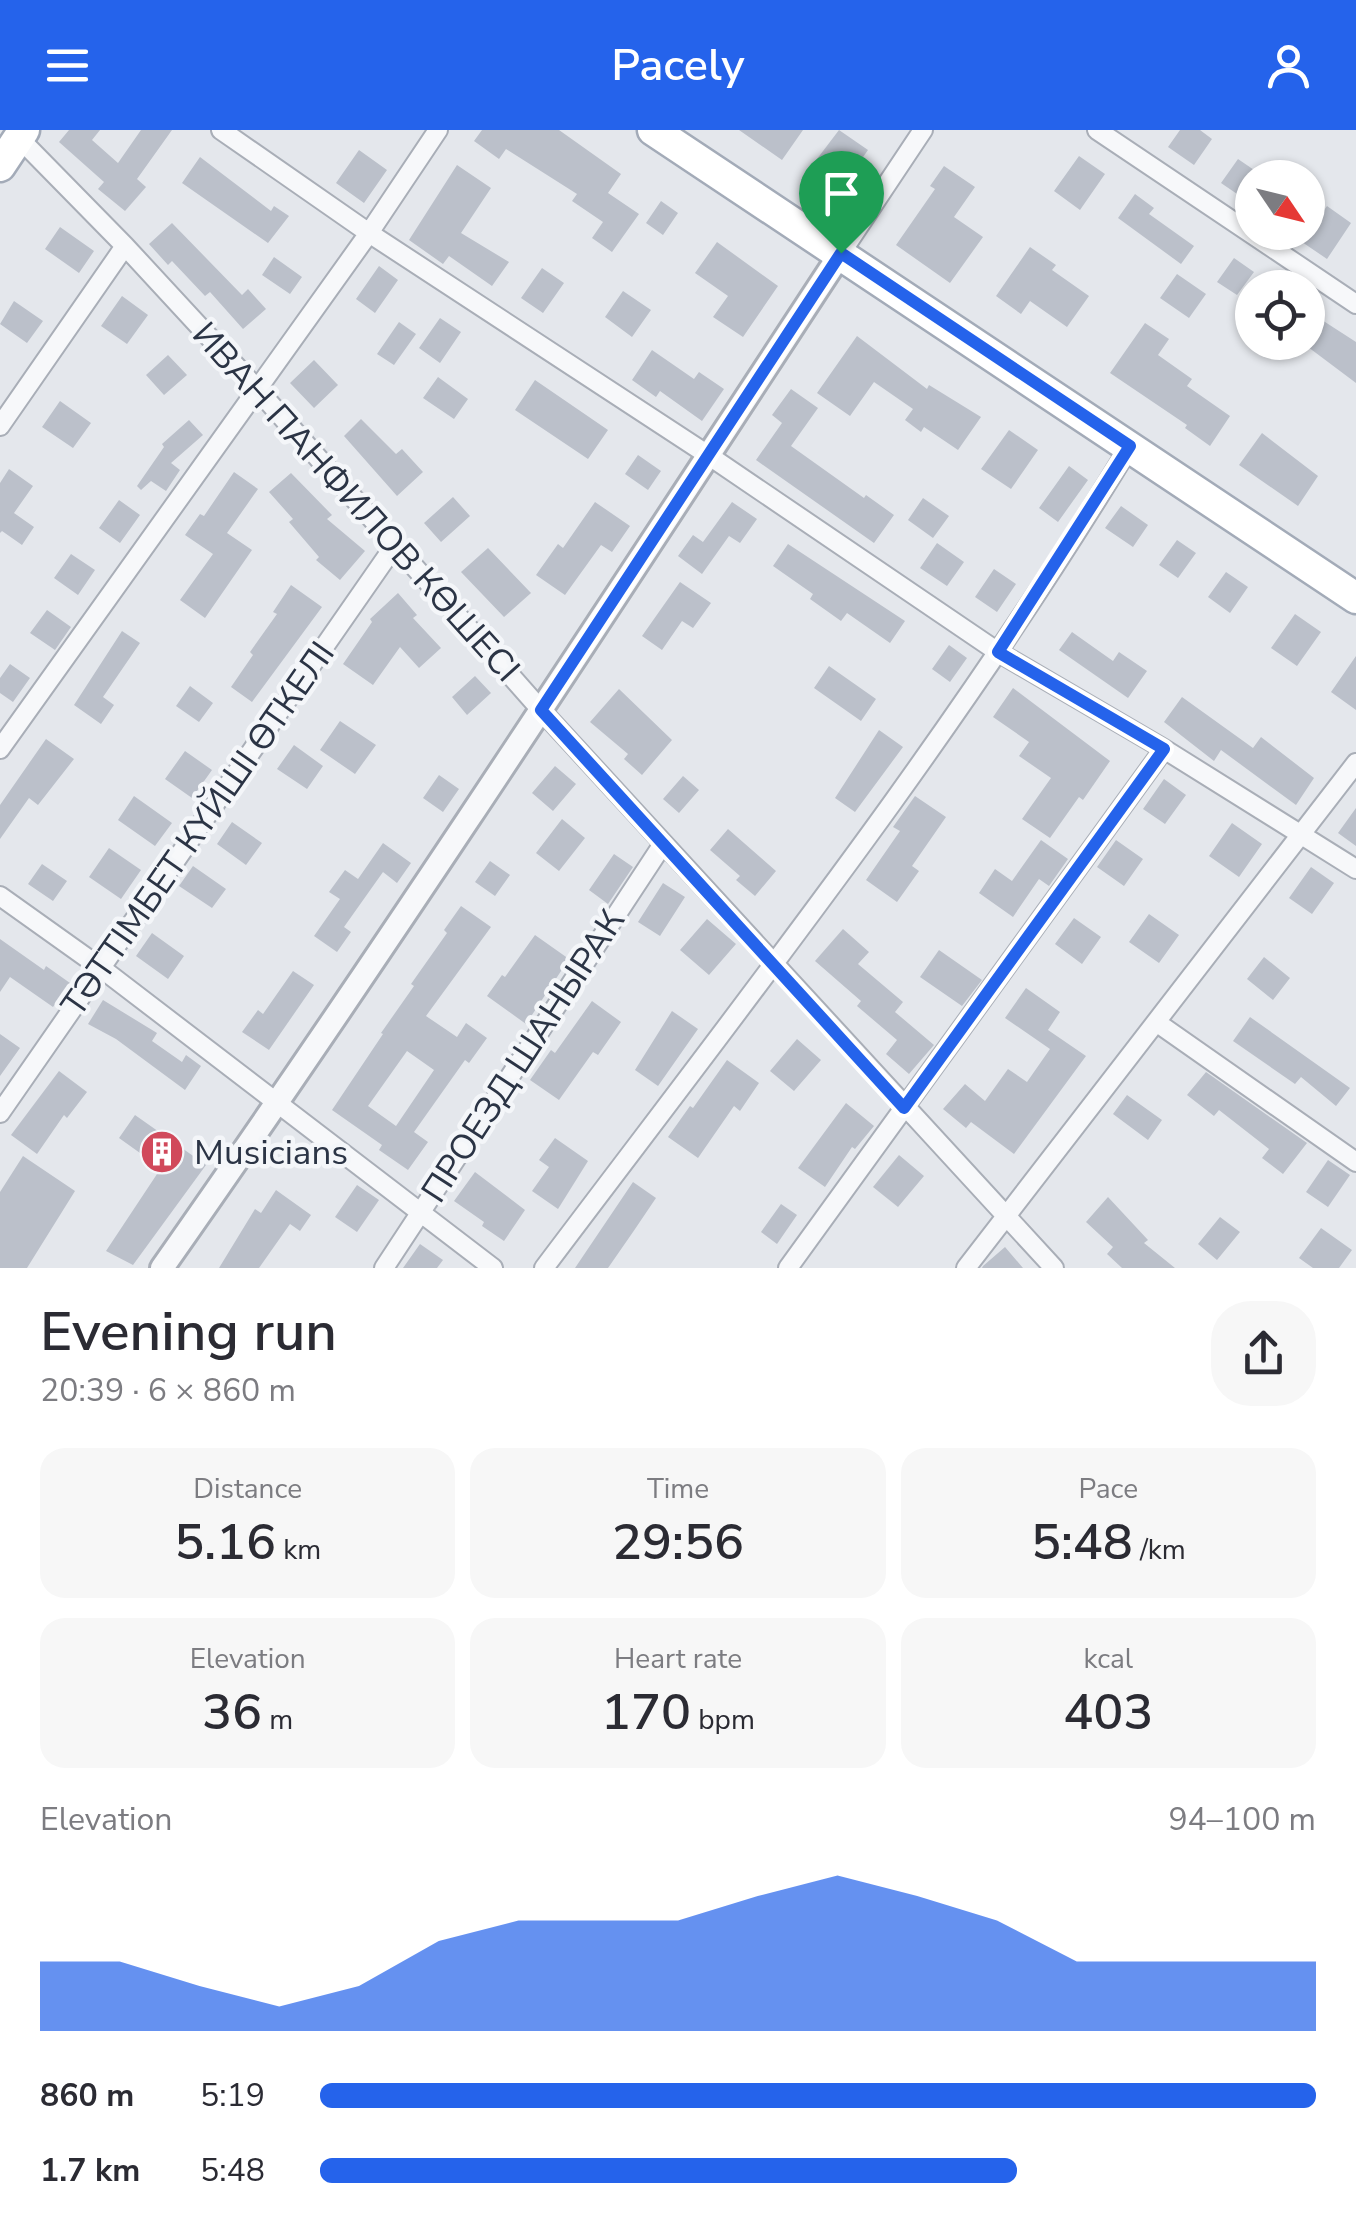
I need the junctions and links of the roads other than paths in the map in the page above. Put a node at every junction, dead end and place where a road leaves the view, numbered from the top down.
1 (221, 130) edge
2 (438, 130) edge
3 (653, 130) edge
4 (923, 130) edge
5 (1097, 130) edge
6 (22, 134) edge
7 (0, 166) edge
8 (368, 233) junction
9 (125, 246) junction
10 (841, 253) junction
11 (1356, 304) edge
12 (258, 390) junction
13 (0, 426) edge
14 (1130, 446) junction
15 (708, 456) junction
16 (396, 545) junction
17 (1356, 598) edge
18 (998, 652) junction
19 (541, 710) junction
20 (1164, 749) junction
21 (0, 750) edge
22 (1356, 763) edge
23 (1302, 833) junction
24 (663, 844) junction
25 (1356, 868) edge
26 (0, 896) edge
27 (773, 964) junction
28 (101, 968) junction
29 (1156, 1022) junction
30 (278, 1103) junction
31 (904, 1108) junction
32 (0, 1112) edge
33 (1356, 1162) edge
34 (420, 1212) junction
35 (1006, 1216) junction
36 (162, 1268) edge
37 (384, 1268) edge
38 (493, 1268) edge
39 (544, 1268) edge
40 (788, 1268) edge
41 (966, 1268) edge
42 (1054, 1268) edge

1 - 8 street
2 - 8 street
3 - 10 main road
4 - 10 street
5 - 11 street
6 - 7 main road
6 - 9 street, ИВАН ПАНФИЛОВ КӨШЕСІ
8 - 12 street
8 - 15 street
9 - 12 street, ИВАН ПАНФИЛОВ КӨШЕСІ
9 - 13 street
10 - 14 main road
10 - 15 street
12 - 16 street, ИВАН ПАНФИЛОВ КӨШЕСІ
12 - 21 street
14 - 17 main road
14 - 18 street
15 - 18 street
15 - 19 street
16 - 19 street, ИВАН ПАНФИЛОВ КӨШЕСІ
16 - 28 street, ТӘТТІМБЕТ КҮЙШІ ӨТКЕЛІ
18 - 20 street
18 - 27 street
19 - 24 street, ИВАН ПАНФИЛОВ КӨШЕСІ
19 - 30 street
20 - 23 street
20 - 31 street
22 - 23 street
23 - 25 street
23 - 29 street
24 - 27 street, ИВАН ПАНФИЛОВ КӨШЕСІ
24 - 34 street, ПРОЕЗД ШАНЫРАК
26 - 28 street
27 - 31 street, ИВАН ПАНФИЛОВ КӨШЕСІ
27 - 39 street
28 - 30 street
28 - 32 street, ТӘТТІМБЕТ КҮЙШІ ӨТКЕЛІ
29 - 33 street
29 - 35 street
30 - 34 street
30 - 36 street
31 - 35 street, ИВАН ПАНФИЛОВ КӨШЕСІ
31 - 40 street
34 - 37 street, ПРОЕЗД ШАНЫРАК
34 - 38 street
35 - 41 street
35 - 42 street, ИВАН ПАНФИЛОВ КӨШЕСІ

